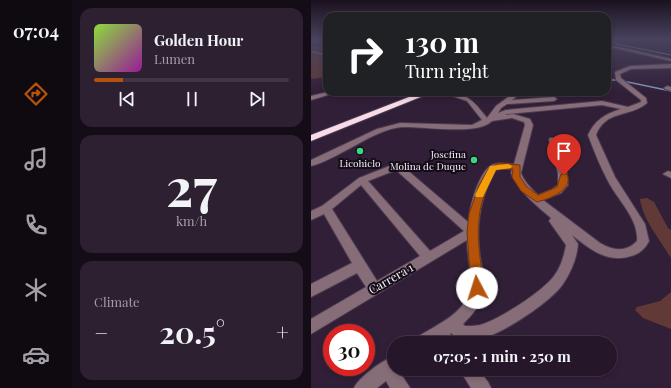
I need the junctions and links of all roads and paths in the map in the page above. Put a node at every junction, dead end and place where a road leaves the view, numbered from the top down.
1 (659, 57) edge
2 (671, 60) edge
3 (671, 66) edge
4 (323, 95) edge
5 (412, 96) edge
6 (419, 96) edge
7 (456, 96) edge
8 (513, 96) edge
9 (551, 96) edge
10 (610, 96) dead end
11 (311, 98) edge
12 (554, 99) junction
13 (505, 102) junction
14 (602, 103) junction
15 (562, 107) junction
16 (629, 109) junction
17 (489, 120) junction
18 (311, 135) edge
19 (311, 138) edge
20 (553, 140) dead end
21 (311, 163) edge
22 (517, 167) junction
23 (362, 180) junction
24 (537, 200) junction
25 (326, 208) junction
26 (554, 215) junction
27 (311, 216) edge
28 (472, 232) junction
29 (429, 258) junction
30 (360, 265) junction
31 (374, 289) junction
32 (311, 291) edge
33 (452, 324) junction
34 (311, 327) edge
35 (444, 336) edge
36 (387, 368) edge
37 (395, 376) edge
38 (473, 376) edge
39 (363, 388) edge
40 (401, 388) edge
41 (482, 388) edge

1 - 2 street
3 - 16 street
4 - 11 street
5 - 18 highway
6 - 19 highway
7 - 17 street
8 - 13 street
9 - 12 street
10 - 14 street
12 - 13 street
12 - 15 street
13 - 17 street
14 - 15 street
14 - 16 street
15 - 17 street
16 - 26 street
17 - 21 street
17 - 22 street
20 - 24 street
22 - 24 street
22 - 28 street
23 - 25 street
23 - 28 street
23 - 29 street
24 - 26 street
25 - 27 street
25 - 30 street
26 - 33 street
28 - 29 street, Carrera 1
28 - 33 street
29 - 31 street, Carrera 1
30 - 31 street
30 - 32 street
31 - 34 street, Carrera 1
33 - 35 street
36 - 39 street
37 - 40 street
38 - 41 street

